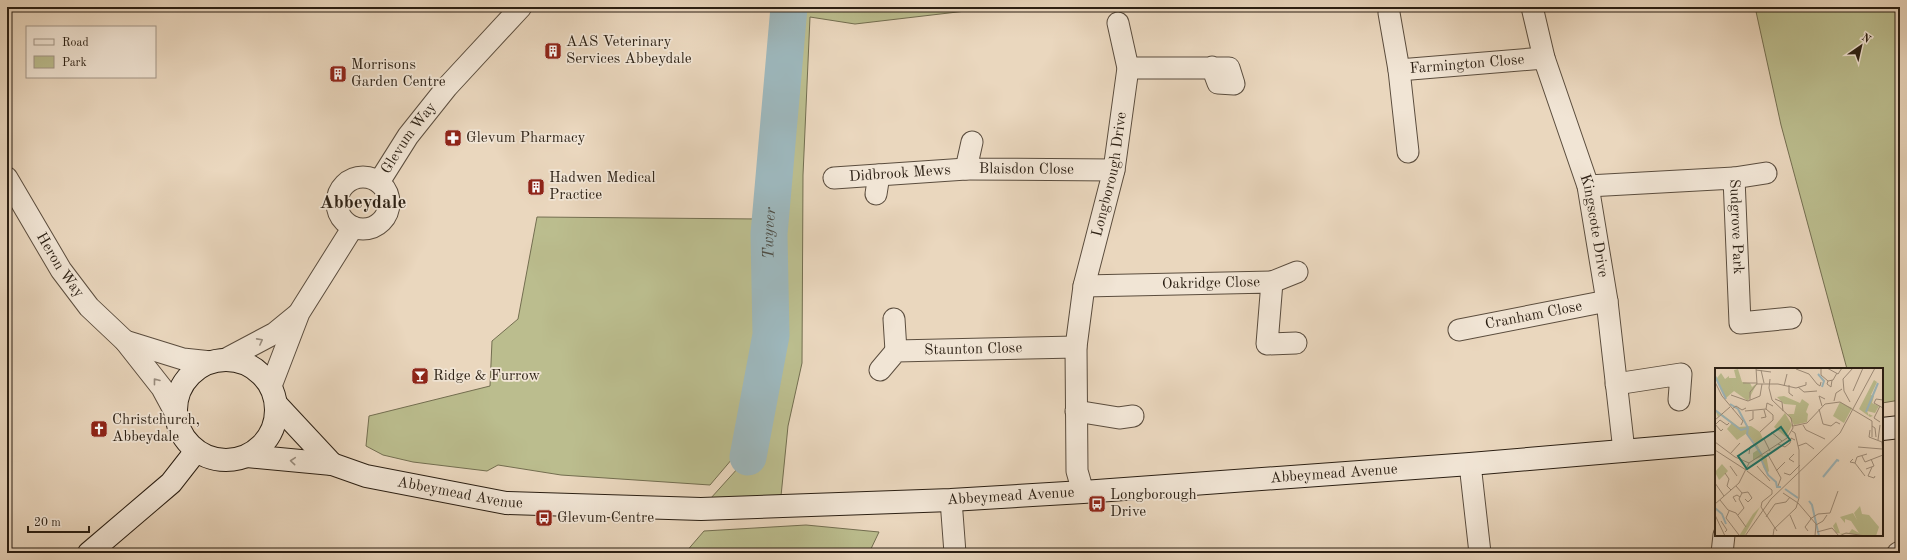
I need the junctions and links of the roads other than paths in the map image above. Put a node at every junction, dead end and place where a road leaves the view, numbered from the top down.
1 (521, 7) edge
2 (1532, 7) edge
3 (1389, 13) dead end
4 (1118, 23) dead end
5 (1544, 58) junction
6 (1128, 68) junction
7 (1399, 70) junction
8 (1234, 84) dead end
9 (972, 142) dead end
10 (1408, 152) dead end
11 (966, 169) junction
12 (1114, 170) junction
13 (1766, 173) dead end
14 (7, 178) edge
15 (834, 178) dead end
16 (1734, 178) junction
17 (379, 182) junction
18 (1588, 186) junction
19 (354, 227) junction
20 (1297, 272) dead end
21 (1272, 282) junction
22 (1084, 286) junction
23 (1607, 301) junction
24 (299, 313) junction
25 (1791, 318) dead end
26 (894, 319) dead end
27 (1459, 330) dead end
28 (125, 341) junction
29 (1296, 342) dead end
30 (1076, 347) junction
31 (896, 351) junction
32 (218, 361) junction
33 (880, 370) dead end
34 (1616, 384) junction
35 (274, 395) junction
36 (1679, 400) dead end
37 (1076, 411) junction
38 (176, 414) junction
39 (1123, 422) dead end
40 (1900, 427) edge
41 (1883, 429) edge
42 (1715, 443) edge
43 (196, 451) junction
44 (1624, 451) junction
45 (247, 456) junction
46 (332, 464) junction
47 (1470, 464) junction
48 (1083, 492) junction
49 (951, 500) junction
50 (1724, 536) edge
51 (89, 553) edge
52 (955, 553) edge
53 (1480, 553) edge
54 (1722, 553) edge

1 - 17 street, Glevum Way
2 - 5 street, Kingscote Drive
3 - 7 street, Farmington Close
4 - 6 street, Longborough Drive
5 - 7 street, Farmington Close
5 - 18 street, Kingscote Drive
6 - 8 street
6 - 12 street, Longborough Drive
7 - 10 street
9 - 11 street, Blaisdon Close
11 - 12 street, Blaisdon Close
11 - 15 street, Didbrook Mews
12 - 22 street, Longborough Drive
13 - 16 street
14 - 28 street, Heron Way
16 - 18 street, Sudgrove Park
16 - 25 street, Sudgrove Park
17 - 19 street
17 - 19 street
18 - 23 street, Kingscote Drive
19 - 24 street
20 - 21 street
21 - 22 street, Oakridge Close
21 - 29 street, Oakridge Close
22 - 30 street, Longborough Drive
23 - 27 street, Cranham Close
23 - 34 street, Kingscote Drive
32 -> 24 street
24 - 35 street
26 - 31 street
28 - 32 street, Heron Way
38 -> 28 street, Heron Way
30 - 31 street, Staunton Close
30 - 37 street, Longborough Drive
31 - 33 street
32 - 35 street
32 - 38 street
34 - 36 street
34 - 44 street, Kingscote Drive
35 - 45 street
35 - 46 street, Abbeymead Avenue
37 - 39 street
37 - 48 street, Longborough Drive
38 - 43 street
40 - 41 street
42 - 44 street, Abbeymead Avenue
43 - 45 street
43 - 51 street
44 - 47 street, Abbeymead Avenue
46 -> 45 street, Abbeymead Avenue
46 - 49 street, Abbeymead Avenue
47 - 48 street, Abbeymead Avenue
47 - 53 street
48 - 49 street, Abbeymead Avenue
49 - 52 street
50 - 54 street

